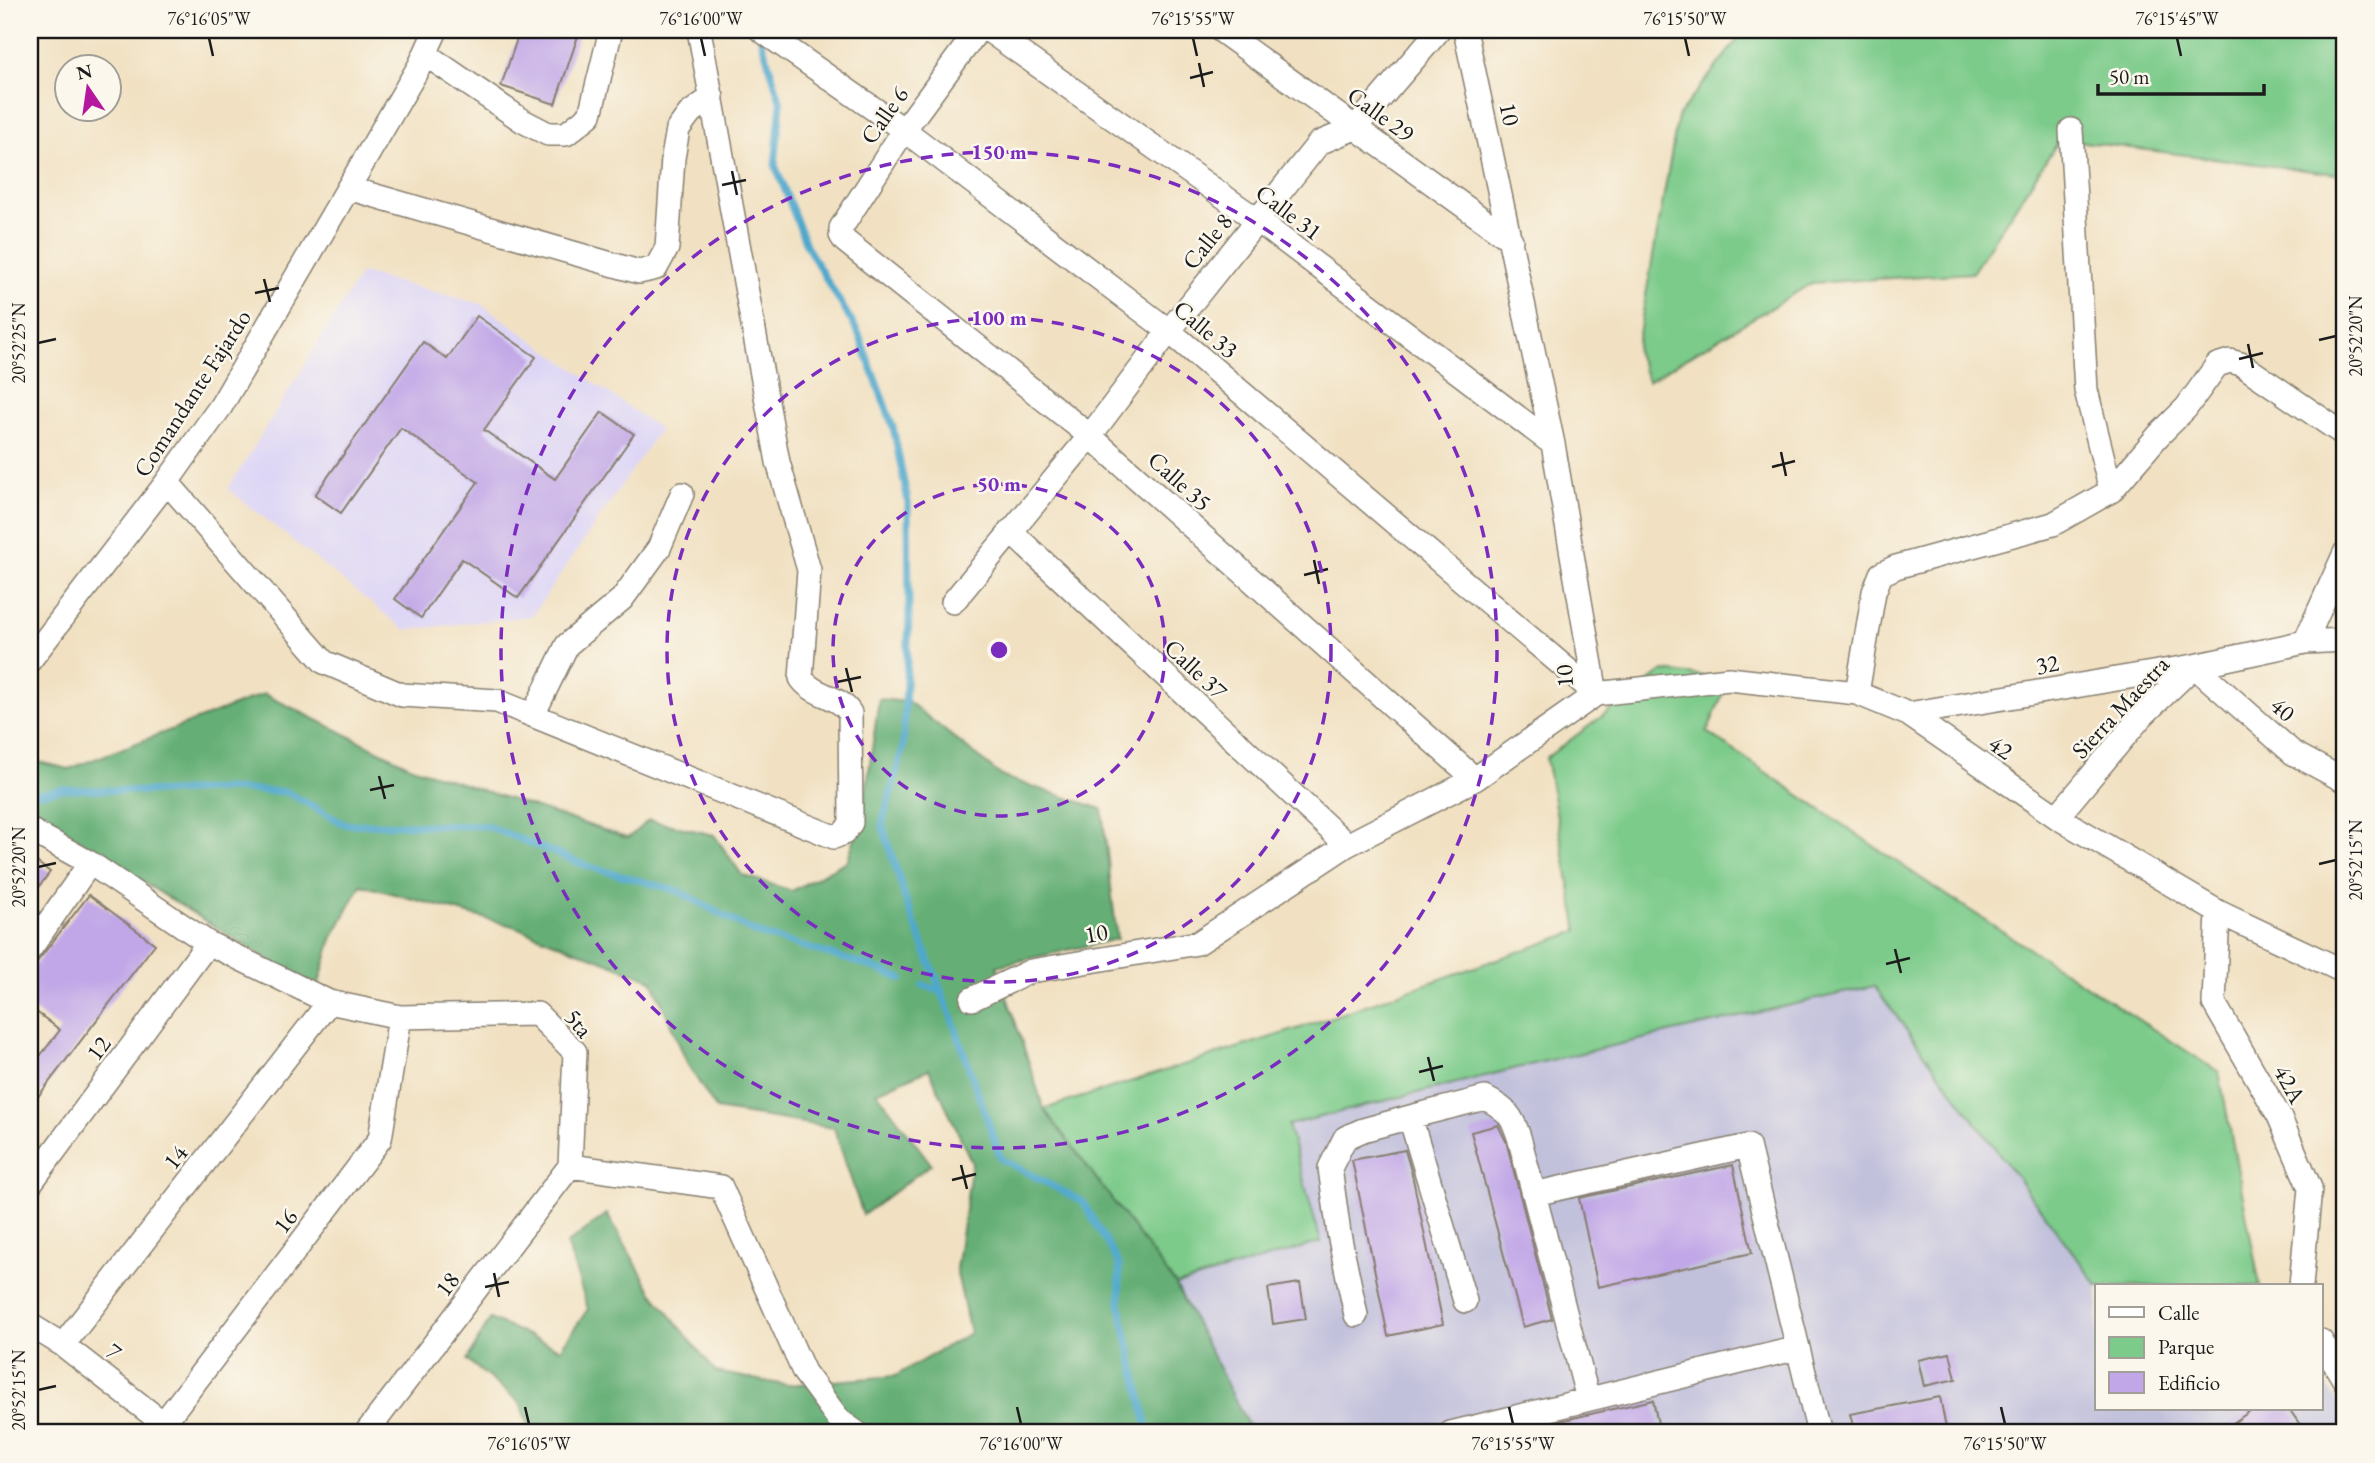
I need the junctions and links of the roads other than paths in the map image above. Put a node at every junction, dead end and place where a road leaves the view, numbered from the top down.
1 (436, 30) edge
2 (611, 30) edge
3 (699, 30) edge
4 (761, 30) edge
5 (978, 30) edge
6 (988, 30) edge
7 (1220, 30) edge
8 (1440, 30) edge
9 (1465, 30) edge
10 (425, 54) junction
11 (712, 97) junction
12 (1355, 128) junction
13 (904, 130) junction
14 (2071, 130) dead end
15 (348, 188) junction
16 (1257, 220) junction
17 (841, 235) joint
18 (1511, 240) junction
19 (1169, 331) junction
20 (2345, 435) edge
21 (1090, 436) junction
22 (1553, 444) junction
23 (167, 482) junction
24 (2111, 491) junction
25 (682, 494) dead end
26 (1010, 531) junction
27 (2345, 553) edge
28 (953, 602) dead end
29 (2345, 640) edge
30 (2305, 642) junction
31 (30, 660) edge
32 (2194, 666) junction
33 (1857, 693) junction
34 (1596, 694) junction
35 (1908, 714) junction
36 (533, 715) junction
37 (1475, 779) junction
38 (2345, 781) edge
39 (2057, 817) junction
40 (30, 830) edge
41 (1347, 845) junction
42 (90, 863) junction
43 (2218, 912) junction
44 (208, 943) junction
45 (30, 949) edge
46 (2345, 972) edge
47 (972, 999) dead end
48 (329, 1002) junction
49 (400, 1017) junction
50 (1410, 1117) junction
51 (570, 1166) junction
52 (30, 1184) edge
53 (1534, 1194) junction
54 (2301, 1284) edge
55 (1465, 1301) dead end
56 (1356, 1315) dead end
57 (30, 1325) edge
58 (2322, 1343) edge
59 (63, 1345) junction
60 (1798, 1348) junction
61 (2345, 1381) edge
62 (1588, 1399) junction
63 (160, 1428) edge
64 (842, 1429) edge
65 (366, 1433) edge
66 (1451, 1433) edge
67 (1819, 1433) edge

1 - 10 street, Comandante Fajardo
2 - 10 street
3 - 11 street
4 - 13 street, Calle 33
5 - 13 street, Calle 6
6 - 16 street, Calle 31
7 - 12 street, Calle 29
8 - 12 street, Calle 8
9 - 18 street, 10
10 - 15 street, Comandante Fajardo
11 - 15 street
11 - 36 street
12 - 16 street, Calle 8
12 - 18 street, Calle 29
13 - 17 street, Calle 6
13 - 19 street, Calle 33
14 - 24 street
15 - 23 street, Comandante Fajardo
16 - 19 street, Calle 8
16 - 22 street, Calle 31
17 - 21 street, Calle 35
18 - 22 street, 10
19 - 21 street, Calle 8
19 - 34 street, Calle 33
20 - 24 street
21 - 26 street, Calle 8
21 - 37 street, Calle 35
22 - 34 street, 10
23 - 31 street, Comandante Fajardo
23 - 36 street
24 - 33 street
25 - 36 street
26 - 28 street, Calle 8
26 - 41 street, Calle 37
27 - 30 street
29 - 30 street, Sierra Maestra
30 - 32 street, Sierra Maestra
32 - 35 street, 32
32 - 38 street, 40
32 - 39 street, Sierra Maestra
33 - 34 street, 42
33 - 35 street, 42
34 - 37 street, 10
35 - 39 street, 42
37 - 41 street, 10
39 - 43 street, 42
40 - 42 street, 5ta
41 - 47 street, 10
42 - 44 street, 5ta
42 - 45 street
43 - 46 street, 42
43 - 54 street, 42A
44 - 48 street, 5ta
44 - 52 street, 12
48 - 49 street, 5ta
48 - 59 street, 14
49 - 51 street, 5ta
49 - 63 street, 16
50 - 53 street
50 - 55 street
50 - 56 street
51 - 64 street
51 - 65 street, 18
53 - 60 street
53 - 62 street
57 - 59 street, 7
58 - 61 street
59 - 63 street, 7
60 - 62 street
60 - 67 street
62 - 66 street

